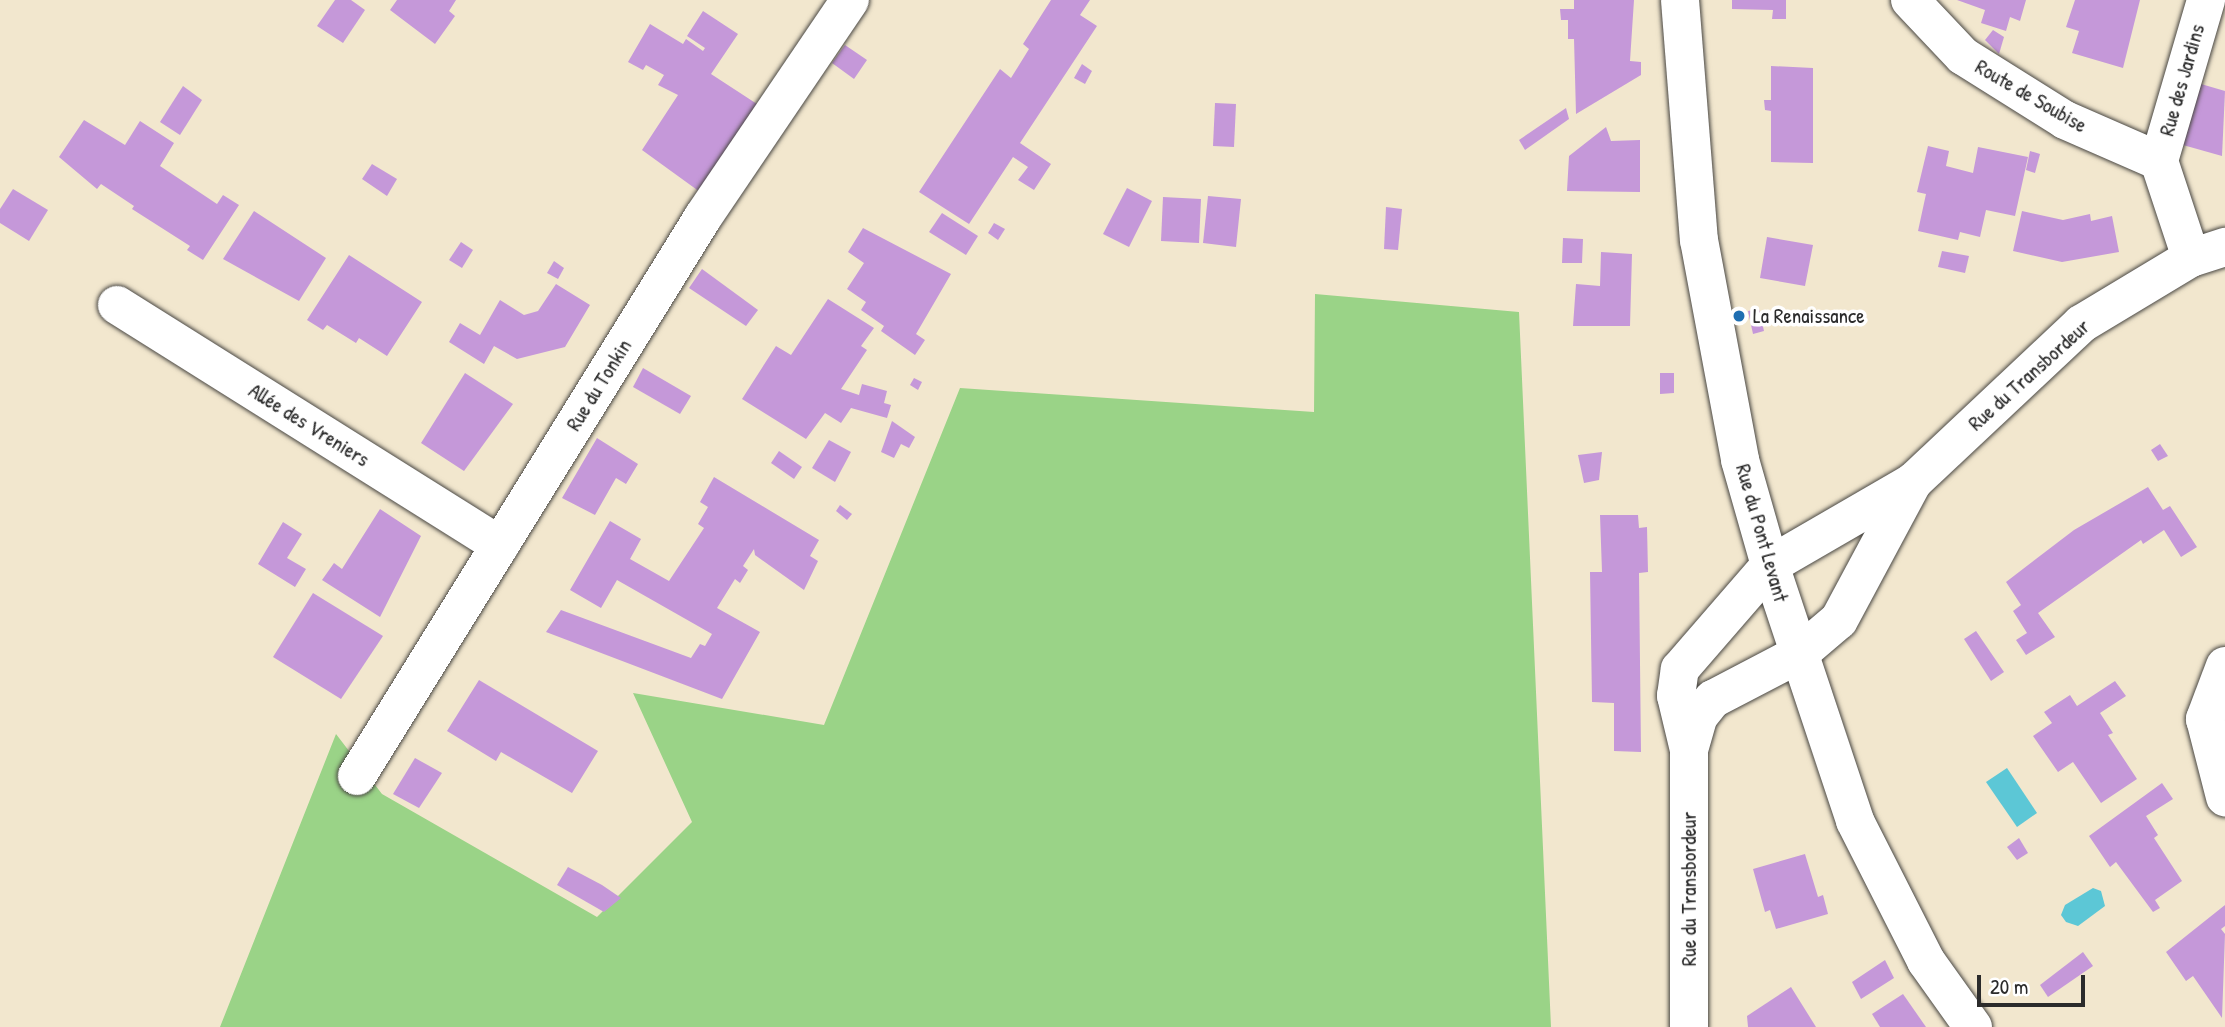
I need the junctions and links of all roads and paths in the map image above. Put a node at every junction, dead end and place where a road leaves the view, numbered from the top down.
1 (850, 0) edge
2 (1679, 0) edge
3 (1910, 0) edge
4 (2206, 0) edge
5 (2159, 161) junction
6 (2208, 252) edge
7 (117, 305) dead end
8 (1913, 482) junction
9 (500, 545) junction
10 (1770, 565) junction
11 (1799, 654) junction
12 (2225, 666) edge
13 (1689, 750) junction
14 (357, 776) dead end
15 (2225, 797) edge
16 (1689, 1027) edge
17 (1973, 1027) edge

1 - 9 street, Rue du Tonkin
2 - 10 street, Rue du Pont Levant
3 - 5 street, Route de Soubise
4 - 5 street, Rue des Jardins
5 - 6 street
6 - 8 street, Rue du Transbordeur
7 - 9 street, Allée des Vreniers
8 - 10 street, Rue du Transbordeur
8 - 11 street, Rue du Transbordeur
9 - 14 street, Rue du Tonkin
10 - 11 street, Rue du Pont Levant
10 - 13 street, Rue du Transbordeur
11 - 13 street, Rue du Transbordeur
11 - 17 street, Rue du Pont Levant
12 - 15 street
13 - 16 street, Rue du Transbordeur

